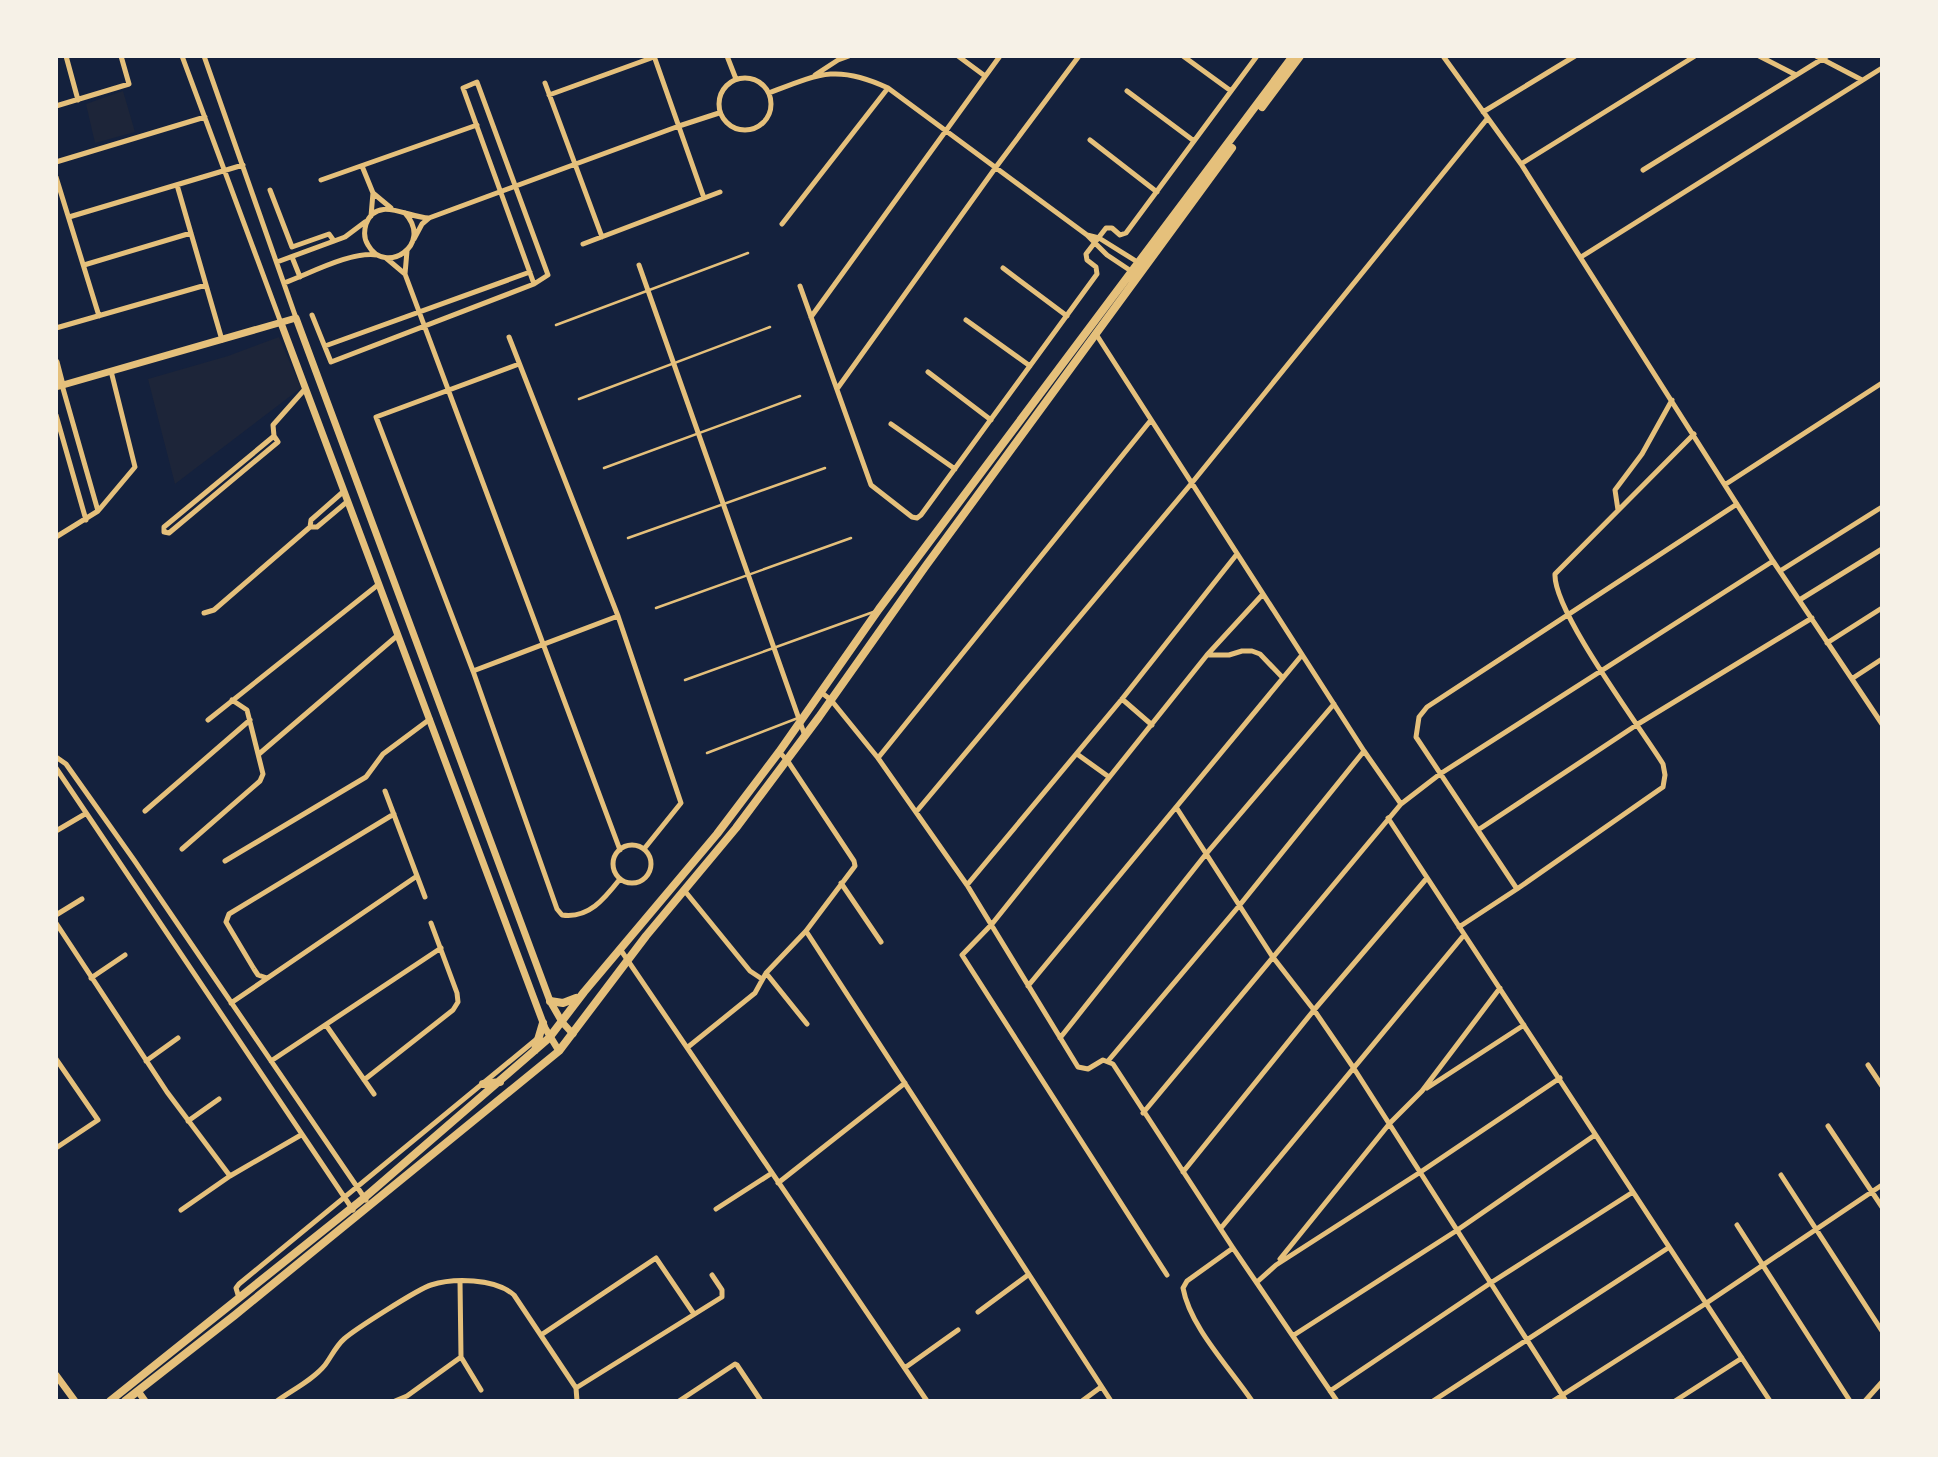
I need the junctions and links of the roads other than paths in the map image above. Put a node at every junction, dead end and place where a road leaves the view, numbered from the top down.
1 (66, 56) edge
2 (121, 56) edge
3 (183, 56) edge
4 (204, 56) edge
5 (727, 56) edge
6 (849, 56) edge
7 (958, 56) edge
8 (1000, 56) edge
9 (1079, 56) edge
10 (1183, 56) edge
11 (1257, 56) edge
12 (1293, 56) edge
13 (1300, 56) edge
14 (1443, 56) edge
15 (1575, 56) edge
16 (1695, 56) edge
17 (1759, 56) edge
18 (654, 57) edge
19 (1822, 57) edge
20 (1882, 68) edge
21 (1797, 75) junction
22 (815, 76) junction
23 (985, 76) junction
24 (736, 79) junction
25 (1862, 80) junction
26 (545, 83) dead end
27 (887, 88) junction
28 (1127, 90) dead end
29 (1231, 91) junction
30 (769, 93) junction
31 (549, 95) junction
32 (78, 100) junction
33 (56, 106) edge
34 (1483, 112) junction
35 (719, 113) junction
36 (205, 117) junction
37 (1487, 119) junction
38 (477, 125) junction
39 (679, 126) junction
40 (946, 130) junction
41 (1090, 140) dead end
42 (1194, 141) junction
43 (56, 162) edge
44 (576, 164) junction
45 (1521, 164) junction
46 (243, 165) junction
47 (362, 166) junction
48 (996, 167) junction
49 (224, 170) junction
50 (1643, 170) dead end
51 (56, 177) edge
52 (321, 180) dead end
53 (177, 185) junction
54 (515, 186) junction
55 (270, 190) dead end
56 (501, 191) junction
57 (373, 192) junction
58 (720, 192) dead end
59 (1157, 192) junction
60 (704, 198) junction
61 (392, 208) junction
62 (405, 213) junction
63 (69, 216) junction
64 (369, 218) junction
65 (429, 218) junction
66 (782, 224) dead end
67 (191, 233) junction
68 (1087, 235) junction
69 (602, 237) junction
70 (1099, 238) junction
71 (414, 239) junction
72 (334, 241) junction
73 (583, 244) dead end
74 (1093, 244) junction
75 (407, 251) junction
76 (748, 253) dead end
77 (292, 257) junction
78 (382, 257) junction
79 (1581, 257) junction
80 (277, 262) junction
81 (84, 265) junction
82 (639, 265) dead end
83 (1142, 265) junction
84 (1003, 268) dead end
85 (530, 272) junction
86 (405, 274) junction
87 (1135, 274) junction
88 (300, 277) junction
89 (284, 283) junction
90 (534, 284) junction
91 (206, 285) junction
92 (800, 286) dead end
93 (648, 290) junction
94 (419, 312) junction
95 (312, 315) dead end
96 (99, 316) junction
97 (1067, 316) junction
98 (811, 317) junction
99 (296, 318) junction
100 (966, 320) dead end
101 (281, 323) junction
102 (556, 325) dead end
103 (424, 327) junction
104 (770, 327) dead end
105 (56, 328) edge
106 (1096, 334) junction
107 (509, 337) dead end
108 (222, 340) junction
109 (325, 346) junction
110 (56, 362) edge
111 (674, 363) junction
112 (519, 364) junction
113 (1030, 366) junction
114 (111, 371) junction
115 (928, 372) dead end
116 (1882, 383) edge
117 (59, 386) edge
118 (305, 389) junction
119 (837, 389) junction
120 (448, 390) junction
121 (800, 396) dead end
122 (579, 399) dead end
123 (1672, 400) junction
124 (56, 415) edge
125 (991, 420) junction
126 (1151, 420) junction
127 (891, 424) dead end
128 (698, 433) junction
129 (1694, 434) junction
130 (274, 436) junction
131 (239, 464) junction
132 (352, 465) junction
133 (604, 468) dead end
134 (824, 468) dead end
135 (955, 469) junction
136 (336, 470) junction
137 (244, 471) junction
138 (1191, 484) junction
139 (1726, 484) junction
140 (208, 490) junction
141 (344, 491) junction
142 (213, 496) junction
143 (348, 501) junction
144 (723, 504) junction
145 (1737, 504) junction
146 (1882, 507) edge
147 (1618, 510) junction
148 (98, 511) junction
149 (86, 520) junction
150 (310, 527) junction
151 (56, 537) edge
152 (628, 538) dead end
153 (851, 538) dead end
154 (1882, 549) edge
155 (1237, 554) junction
156 (1773, 561) junction
157 (1780, 571) junction
158 (749, 575) junction
159 (379, 584) junction
160 (1263, 594) junction
161 (1801, 599) junction
162 (656, 608) dead end
163 (1882, 608) edge
164 (879, 609) junction
165 (893, 612) junction
166 (204, 613) dead end
167 (1567, 615) junction
168 (618, 616) junction
169 (1812, 618) junction
170 (398, 635) junction
171 (1827, 643) junction
172 (545, 644) junction
173 (774, 648) junction
174 (1207, 655) junction
175 (1302, 655) junction
176 (1882, 659) edge
177 (427, 666) junction
178 (473, 670) junction
179 (1601, 670) junction
180 (412, 671) junction
181 (1283, 678) junction
182 (1853, 678) junction
183 (685, 680) dead end
184 (822, 692) junction
185 (1122, 699) junction
186 (232, 700) junction
187 (831, 700) junction
188 (1334, 704) junction
189 (430, 719) junction
190 (208, 720) dead end
191 (250, 720) junction
192 (800, 721) junction
193 (1637, 724) junction
194 (1882, 724) edge
195 (1152, 726) junction
196 (805, 736) junction
197 (457, 748) junction
198 (1364, 751) junction
199 (779, 752) junction
200 (443, 753) junction
201 (259, 754) junction
202 (707, 754) dead end
203 (1077, 754) junction
204 (56, 757) edge
205 (878, 758) junction
206 (787, 760) junction
207 (56, 768) edge
208 (1440, 774) junction
209 (1109, 777) junction
210 (385, 791) dead end
211 (1401, 804) junction
212 (1176, 807) junction
213 (145, 811) dead end
214 (916, 812) junction
215 (85, 814) junction
216 (394, 814) junction
217 (1388, 818) junction
218 (1478, 830) junction
219 (56, 831) edge
220 (182, 849) dead end
221 (644, 849) junction
222 (620, 850) junction
223 (1206, 854) junction
224 (225, 861) dead end
225 (417, 876) junction
226 (1427, 878) junction
227 (620, 879) junction
228 (841, 883) junction
229 (967, 885) junction
230 (1517, 889) junction
231 (684, 890) junction
232 (425, 897) dead end
233 (82, 900) dead end
234 (1239, 906) junction
235 (56, 915) edge
236 (56, 923) edge
237 (431, 923) dead end
238 (992, 924) junction
239 (1459, 927) junction
240 (806, 931) junction
241 (185, 934) junction
242 (1464, 935) junction
243 (174, 941) junction
244 (881, 942) dead end
245 (441, 948) junction
246 (620, 949) junction
247 (125, 955) dead end
248 (1272, 956) junction
249 (628, 960) junction
250 (766, 973) junction
251 (91, 978) junction
252 (267, 978) junction
253 (762, 979) junction
254 (1028, 986) junction
255 (1500, 988) junction
256 (584, 992) junction
257 (550, 1001) junction
258 (231, 1003) junction
259 (1314, 1010) junction
260 (562, 1022) junction
261 (543, 1023) junction
262 (807, 1024) dead end
263 (326, 1025) junction
264 (1524, 1025) junction
265 (573, 1034) junction
266 (178, 1038) dead end
267 (538, 1038) junction
268 (549, 1038) junction
269 (1060, 1038) junction
270 (688, 1047) junction
271 (535, 1051) junction
272 (559, 1051) junction
273 (56, 1059) edge
274 (146, 1061) junction
275 (271, 1061) junction
276 (1108, 1061) junction
277 (1868, 1065) dead end
278 (1353, 1067) junction
279 (1560, 1078) junction
280 (364, 1080) junction
281 (500, 1082) junction
282 (905, 1083) junction
283 (483, 1084) junction
284 (1882, 1086) edge
285 (1422, 1091) junction
286 (293, 1093) junction
287 (374, 1094) dead end
288 (219, 1099) dead end
289 (279, 1103) junction
290 (1143, 1113) junction
291 (188, 1121) junction
292 (1390, 1123) junction
293 (1828, 1126) dead end
294 (301, 1135) junction
295 (1595, 1135) junction
296 (56, 1148) edge
297 (1183, 1172) junction
298 (772, 1173) junction
299 (1419, 1173) junction
300 (1782, 1175) dead end
301 (230, 1176) junction
302 (778, 1183) junction
303 (1882, 1185) edge
304 (357, 1188) junction
305 (1633, 1192) junction
306 (1872, 1192) junction
307 (345, 1198) junction
308 (364, 1198) junction
309 (370, 1206) junction
310 (1882, 1207) edge
311 (352, 1208) junction
312 (716, 1209) dead end
313 (181, 1210) dead end
314 (357, 1216) junction
315 (1737, 1225) dead end
316 (1221, 1228) junction
317 (1815, 1230) junction
318 (1456, 1231) junction
319 (1233, 1248) junction
320 (1668, 1248) junction
321 (1276, 1265) junction
322 (1761, 1265) junction
323 (712, 1275) dead end
324 (1028, 1275) junction
325 (1167, 1275) dead end
326 (460, 1281) junction
327 (1257, 1282) junction
328 (1489, 1284) junction
329 (239, 1298) junction
330 (1705, 1304) junction
331 (978, 1312) dead end
332 (694, 1314) junction
333 (958, 1330) dead end
334 (1882, 1331) edge
335 (541, 1335) junction
336 (1294, 1335) junction
337 (1525, 1339) junction
338 (461, 1357) junction
339 (1742, 1358) junction
340 (906, 1367) junction
341 (56, 1375) edge
342 (1882, 1382) edge
343 (1101, 1387) junction
344 (576, 1388) junction
345 (481, 1390) dead end
346 (138, 1391) junction
347 (1330, 1391) junction
348 (1562, 1395) junction
349 (407, 1399) edge
350 (75, 1401) edge
351 (110, 1401) edge
352 (125, 1401) edge
353 (145, 1401) edge
354 (277, 1401) edge
355 (395, 1401) edge
356 (577, 1401) edge
357 (679, 1401) edge
358 (761, 1401) edge
359 (927, 1401) edge
360 (1082, 1401) edge
361 (1111, 1401) edge
362 (1252, 1401) edge
363 (1336, 1401) edge
364 (1433, 1401) edge
365 (1553, 1401) edge
366 (1566, 1401) edge
367 (1675, 1401) edge
368 (1770, 1401) edge
369 (1850, 1401) edge
370 (1865, 1401) edge

1 - 32 street
2 - 32 street
3 - 36 street
4 - 46 street
5 - 24 street
6 - 22 street
7 - 23 street
8 - 23 street
9 - 48 street
10 - 29 street
11 - 29 street
12 - 83 main road
13 - 83 main road
14 - 34 street
15 - 34 street
16 - 45 street
17 - 21 street
18 - 31 street
18 - 39 street
19 - 21 street
19 - 25 street
20 - 25 street
21 - 50 street
22 - 27 street
22 - 30 street
23 - 40 street
24 - 30 street
24 - 35 street
25 - 79 street
26 - 31 street
27 - 40 street
27 - 66 street
28 - 42 street
29 - 42 street
30 - 35 street
31 - 44 street
32 - 33 street
34 - 37 street
35 - 39 street
36 - 43 street
36 - 49 street
37 - 45 street
37 - 138 street
38 - 47 street
38 - 54 street
38 - 56 street
39 - 44 street
39 - 60 street
40 - 48 street
40 - 98 street
41 - 59 street
42 - 59 street
44 - 54 street
44 - 69 street
45 - 79 street
46 - 49 street
46 - 80 street
47 - 52 street
47 - 57 street
48 - 68 street
48 - 119 street
49 - 53 street
49 - 101 street
51 - 63 street
53 - 63 street
53 - 67 street
54 - 56 street
54 - 90 street
55 - 72 street
56 - 65 street
56 - 85 street
57 - 61 street
57 - 64 street
58 - 60 street
59 - 70 street
60 - 69 street
61 - 62 street
61 - 64 street
62 - 65 street
62 - 71 street
63 - 81 street
64 - 72 street
64 - 78 street
65 - 71 street
67 - 81 street
67 - 91 street
68 - 70 street
68 - 74 street
69 - 73 street
70 - 74 street
70 - 83 street
71 - 75 street
72 - 77 street
74 - 87 street
74 - 97 street
75 - 78 street
75 - 86 street
76 - 93 lane
77 - 80 street
77 - 88 street
78 - 86 street
78 - 88 street
79 - 123 street
80 - 89 street
81 - 96 street
82 - 93 street
83 - 87 main road
84 - 97 street
85 - 90 street
85 - 94 street
86 - 94 street
87 - 106 main road
87 - 164 main road
88 - 89 street
89 - 99 street
90 - 103 street
91 - 96 street
91 - 108 street
92 - 98 street
93 - 102 lane
93 - 111 street
94 - 103 street
94 - 109 street
95 - 109 street
96 - 105 street
97 - 113 street
98 - 119 street
99 - 101 street
99 - 132 street
100 - 113 street
101 - 108 street
101 - 118 street
103 - 109 street
103 - 120 street
104 - 111 lane
106 - 126 street
106 - 165 main road
107 - 112 street
108 - 114 street
110 - 117 street
111 - 122 lane
111 - 128 street
112 - 120 street
112 - 168 street
113 - 125 street
114 - 117 street
114 - 148 street
115 - 125 street
116 - 139 street
117 - 148 street
118 - 130 street
118 - 136 street
119 - 135 street
120 - 172 street
120 - 178 street
121 - 128 lane
123 - 129 street
123 - 147 street
124 - 149 street
125 - 135 street
126 - 138 street
126 - 205 street
127 - 135 street
128 - 133 lane
128 - 144 street
129 - 139 street
129 - 147 street
130 - 131 street
130 - 137 street
131 - 137 street
131 - 140 street
132 - 136 street
132 - 177 street
134 - 144 lane
136 - 141 street
137 - 142 street
138 - 155 street
138 - 214 street
139 - 145 street
140 - 142 street
140 - 142 street
141 - 143 street
141 - 150 street
143 - 150 street
143 - 159 street
144 - 152 lane
144 - 158 street
145 - 156 street
145 - 167 street
146 - 157 street
147 - 167 street
148 - 149 street
149 - 151 street
150 - 166 street
153 - 158 lane
154 - 161 street
155 - 160 street
155 - 185 street
156 - 157 street
156 - 179 street
157 - 161 street
158 - 162 lane
158 - 173 street
159 - 170 street
159 - 186 street
160 - 174 street
160 - 175 street
161 - 169 street
163 - 171 street
164 - 165 street
164 - 173 lane
164 - 184 main road
165 - 187 main road
167 - 179 street
167 - 208 street
168 - 172 street
168 - 221 street
169 - 171 street
169 - 193 street
170 - 180 street
170 - 201 street
171 - 182 street
172 - 178 street
172 - 222 street
173 - 183 lane
173 - 192 street
174 - 181 street
174 - 195 street
175 - 181 street
175 - 188 street
176 - 182 street
177 - 180 street
177 - 197 street
178 - 227 street
179 - 193 street
179 - 208 street
180 - 189 street
181 - 212 street
182 - 194 street
184 - 187 street
184 - 192 main road
185 - 195 street
185 - 203 street
186 - 190 street
186 - 191 street
187 - 196 main road
187 - 205 street
188 - 198 street
188 - 223 street
189 - 200 street
189 - 224 street
191 - 201 street
191 - 213 street
192 - 196 street
192 - 199 main road
192 - 202 lane
193 - 218 street
193 - 230 street
195 - 209 street
196 - 206 main road
197 - 200 street
197 - 257 street
198 - 211 street
198 - 234 street
199 - 206 street
199 - 246 main road
200 - 261 street
201 - 220 street
203 - 209 street
203 - 229 street
204 - 241 street
205 - 214 street
206 - 228 street
206 - 231 main road
207 - 215 street
208 - 211 street
208 - 218 street
209 - 238 street
210 - 216 street
211 - 217 street
212 - 223 street
212 - 254 street
214 - 229 street
215 - 219 street
215 - 243 street
216 - 225 street
216 - 252 street
217 - 226 street
217 - 248 street
218 - 230 street
221 - 222 street
221 - 227 street
222 - 227 street
223 - 234 street
223 - 269 street
225 - 232 street
225 - 252 street
226 - 239 street
226 - 259 street
228 - 240 street
228 - 244 street
229 - 238 street
230 - 239 street
231 - 249 main road
231 - 253 street
233 - 235 street
234 - 248 street
234 - 276 street
236 - 251 street
237 - 245 street
238 - 254 street
238 - 325 street
239 - 242 street
240 - 250 street
240 - 282 street
241 - 243 street
241 - 258 street
242 - 255 street
242 - 278 street
243 - 289 street
245 - 263 street
245 - 280 street
246 - 249 street
246 - 256 main road
247 - 251 street
248 - 259 street
248 - 290 street
249 - 265 main road
249 - 270 street
250 - 253 street
250 - 262 street
251 - 274 street
252 - 258 street
253 - 270 street
254 - 269 street
255 - 264 street
255 - 285 street
256 - 257 main road
256 - 260 main road
257 - 260 street
258 - 275 street
259 - 278 street
259 - 297 street
260 - 265 street
260 - 268 main road
261 - 267 main road
261 - 268 street
263 - 275 street
263 - 280 street
264 - 279 street
264 - 285 street
265 - 272 main road
266 - 274 street
267 - 271 main road
267 - 283 street
268 - 271 main road
268 - 272 street
269 - 276 street
270 - 298 street
271 - 281 main road
272 - 309 main road
273 - 296 street
274 - 291 street
275 - 286 street
276 - 290 street
277 - 284 street
278 - 292 street
278 - 316 street
279 - 295 street
279 - 299 street
280 - 287 street
281 - 283 main road
281 - 308 main road
282 - 302 street
282 - 324 street
283 - 304 street
285 - 292 street
286 - 289 street
286 - 304 street
288 - 291 street
289 - 294 street
290 - 297 street
291 - 301 street
292 - 299 street
292 - 321 street
293 - 306 street
294 - 301 street
294 - 307 street
295 - 305 street
295 - 318 street
297 - 316 street
298 - 302 street
298 - 312 street
299 - 318 street
299 - 321 street
300 - 317 street
301 - 313 street
302 - 340 street
303 - 306 street
304 - 307 street
304 - 308 street
305 - 320 street
305 - 328 street
306 - 310 street
306 - 317 street
307 - 311 street
307 - 329 street
308 - 309 street
308 - 311 main road
309 - 314 main road
311 - 314 street
311 - 329 main road
314 - 346 main road
315 - 322 street
316 - 319 street
317 - 322 street
317 - 334 street
318 - 328 street
318 - 336 street
319 - 327 street
319 - 362 street
320 - 330 street
320 - 337 street
321 - 327 street
322 - 330 street
322 - 369 street
323 - 332 street
324 - 331 street
324 - 343 street
326 - 335 street
326 - 338 street
326 - 354 street
327 - 336 street
328 - 337 street
328 - 347 street
329 - 351 main road
330 - 339 street
330 - 348 street
332 - 335 street
332 - 344 street
333 - 340 street
335 - 344 street
336 - 347 street
337 - 348 street
337 - 364 street
338 - 345 street
338 - 349 street
339 - 367 street
339 - 368 street
340 - 359 street
341 - 350 street
342 - 370 street
343 - 360 street
343 - 361 street
344 - 356 street
346 - 352 main road
346 - 353 street
347 - 363 street
348 - 365 street
348 - 366 street
349 - 355 street
357 - 358 street

